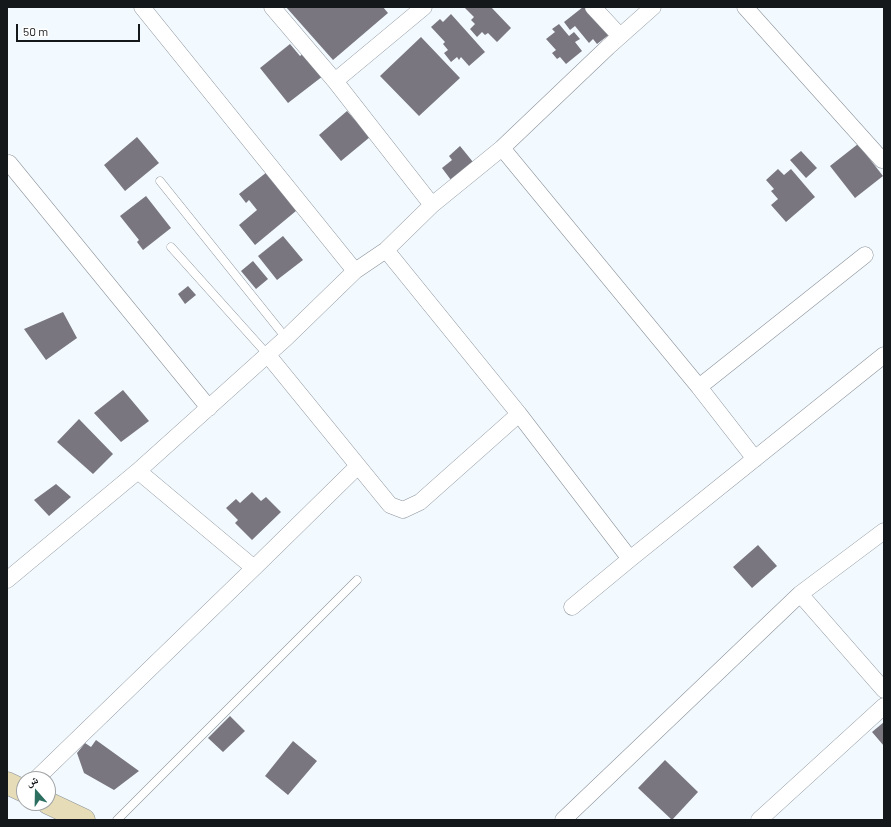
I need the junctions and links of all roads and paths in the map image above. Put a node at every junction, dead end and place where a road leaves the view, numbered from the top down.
1 (142, 7) edge
2 (272, 7) edge
3 (424, 7) edge
4 (593, 7) edge
5 (653, 7) edge
6 (745, 7) edge
7 (620, 36) junction
8 (335, 81) junction
9 (502, 148) junction
10 (882, 160) dead end
11 (9, 163) dead end
12 (160, 181) dead end
13 (432, 205) junction
14 (171, 247) dead end
15 (386, 250) junction
16 (865, 255) dead end
17 (355, 271) junction
18 (286, 338) junction
19 (267, 354) junction
20 (884, 356) edge
21 (699, 387) junction
22 (208, 408) junction
23 (519, 414) junction
24 (755, 459) junction
25 (358, 466) junction
26 (138, 471) junction
27 (884, 531) edge
28 (630, 559) junction
29 (254, 568) junction
30 (7, 580) edge
31 (357, 580) dead end
32 (800, 594) junction
33 (572, 607) dead end
34 (884, 690) edge
35 (884, 706) edge
36 (40, 771) edge
37 (56, 807) edge
38 (84, 820) edge
39 (117, 820) edge
40 (563, 820) edge
41 (759, 820) edge

1 - 17 street
2 - 8 street
3 - 8 street
4 - 7 street
5 - 7 street
6 - 10 street
7 - 9 street
8 - 13 street
9 - 13 street
9 - 21 street
11 - 22 street
12 - 18 lane
13 - 15 street
14 - 19 lane
15 - 17 street
15 - 23 street
16 - 21 street
17 - 18 street
18 - 19 street
19 - 22 street
19 - 25 street
20 - 24 street
21 - 24 street
22 - 26 street
23 - 25 street
23 - 28 street
24 - 28 street
25 - 29 street
26 - 29 street
26 - 30 street
27 - 32 street
28 - 33 street
29 - 36 street
31 - 39 lane
32 - 34 street
32 - 40 street
35 - 41 street
37 - 38 main road

